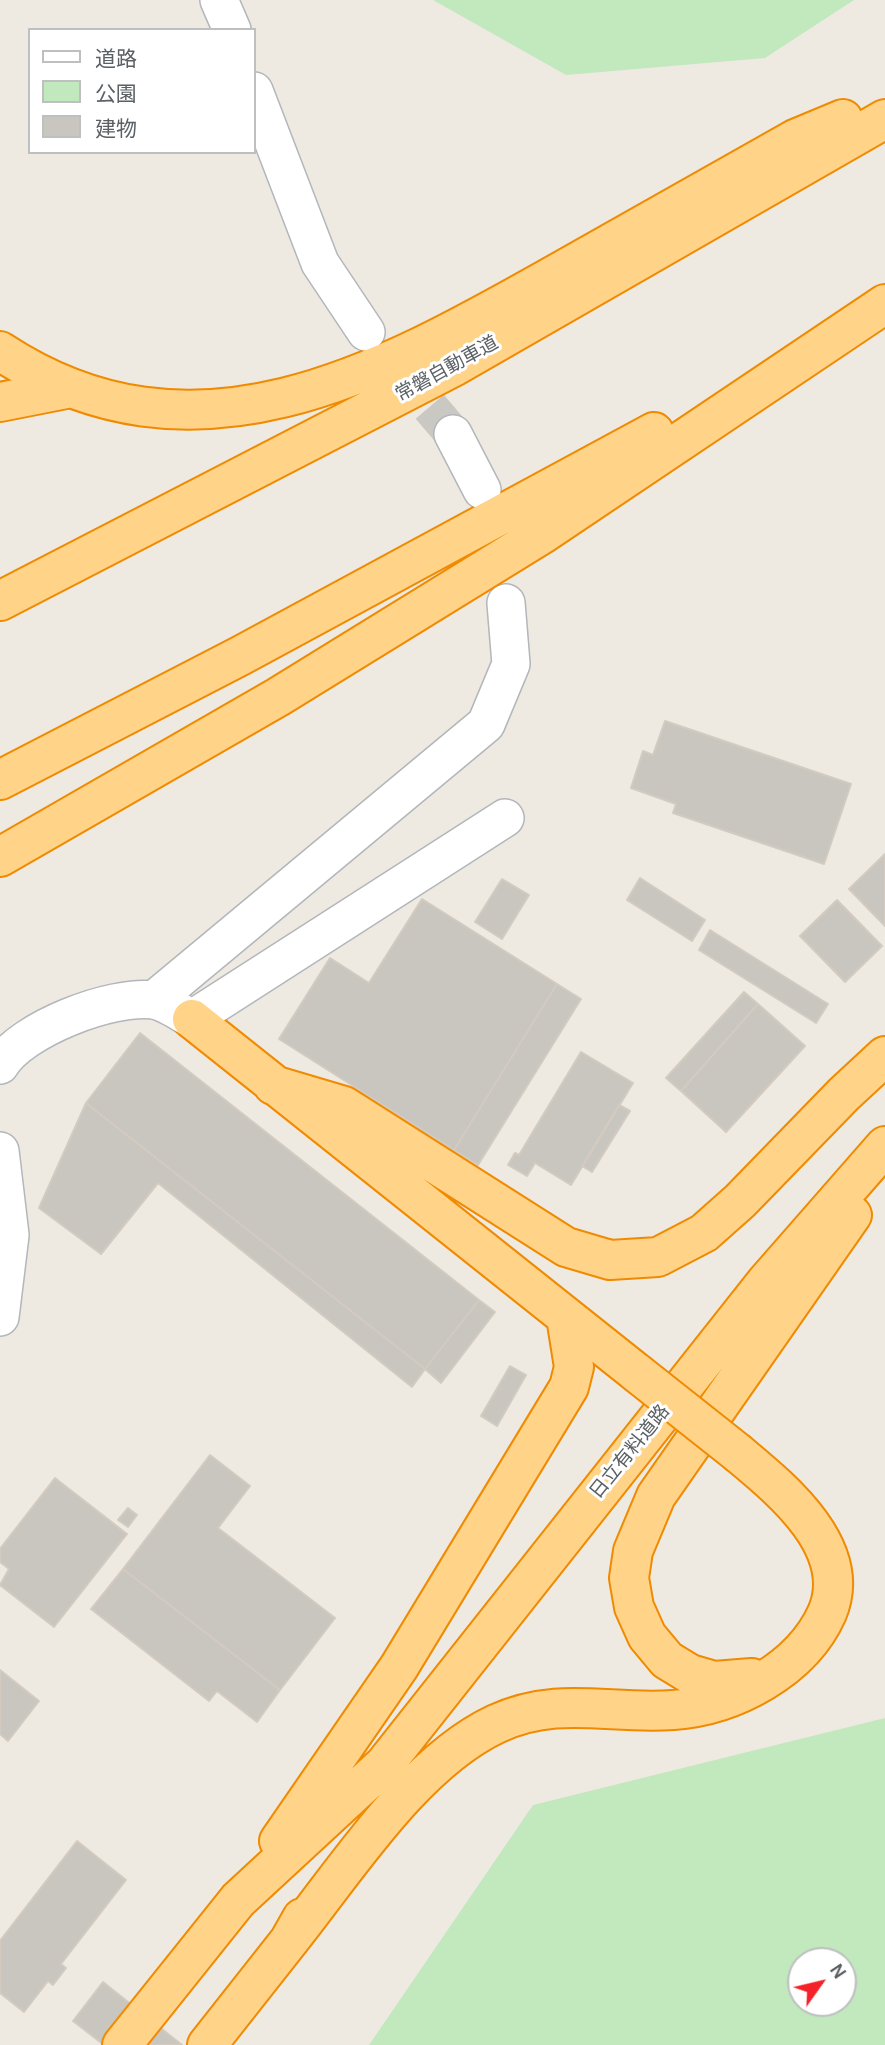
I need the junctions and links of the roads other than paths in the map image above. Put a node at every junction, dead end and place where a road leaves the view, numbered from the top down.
1 (219, 0) edge
2 (231, 28) edge
3 (256, 96) edge
4 (885, 101) edge
5 (885, 119) edge
6 (885, 303) edge
7 (366, 332) dead end
8 (0, 351) edge
9 (66, 389) junction
10 (0, 402) edge
11 (453, 434) tunnel mouth
12 (482, 490) dead end
13 (0, 601) edge
14 (506, 603) dead end
15 (0, 780) edge
16 (505, 818) dead end
17 (0, 857) edge
18 (154, 1000) junction
19 (192, 1019) junction
20 (885, 1056) edge
21 (0, 1065) edge
22 (274, 1085) junction
23 (885, 1146) edge
24 (0, 1151) edge
25 (885, 1159) edge
26 (0, 1317) edge
27 (566, 1317) junction
28 (784, 1669) junction
29 (384, 1765) junction
30 (238, 1900) junction
31 (289, 1941) junction
32 (122, 2045) edge
33 (207, 2045) edge

1 - 2 street
3 - 7 street
4 - 9 highway
5 - 13 highway, 常磐自動車道
6 - 15 highway
6 - 17 highway
8 - 9 highway
9 - 10 highway
11 - 12 street
14 - 18 street
16 - 19 street
18 - 19 street
18 - 21 street
19 - 22 highway
20 - 22 highway
22 - 27 highway
23 - 29 highway, 日立有料道路
24 - 26 street
25 - 28 highway
27 - 28 highway, bridge
27 - 30 highway
28 - 31 highway
29 - 30 highway
29 - 31 highway
30 - 32 highway
31 - 33 highway

